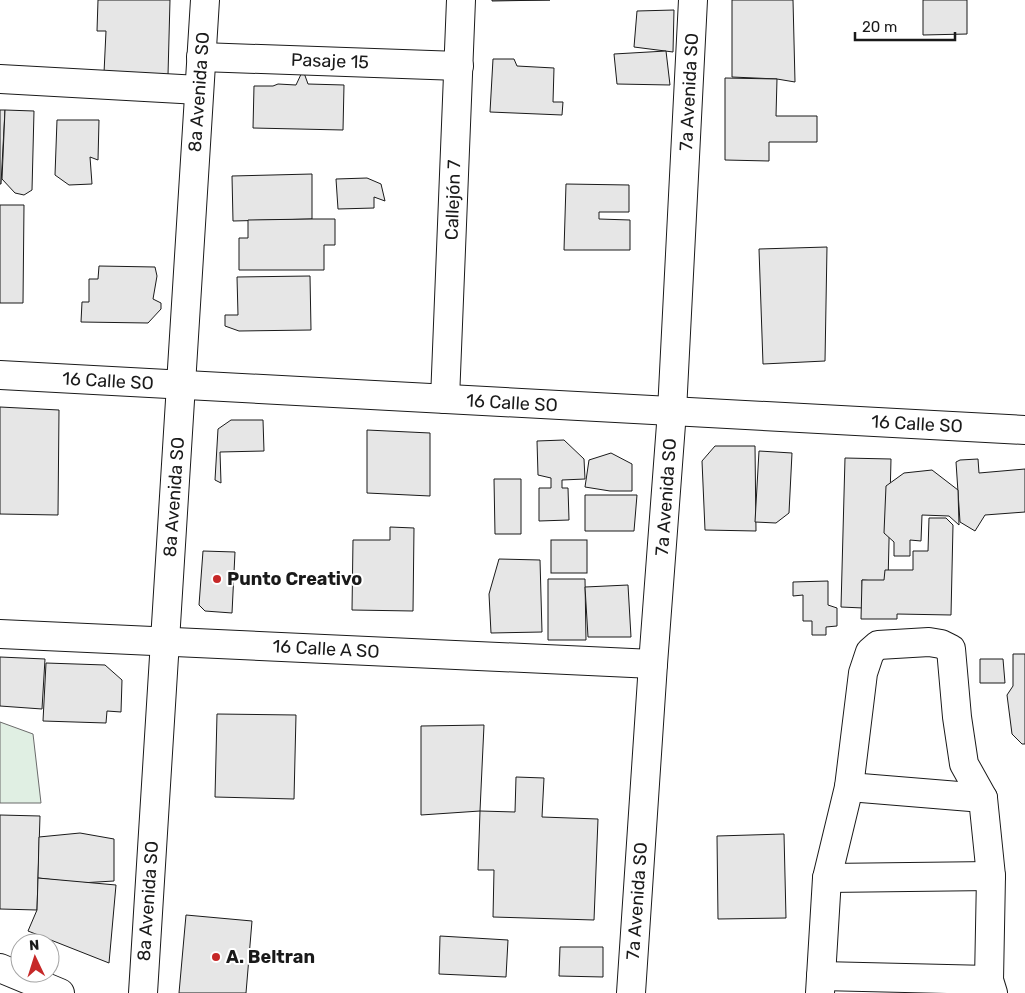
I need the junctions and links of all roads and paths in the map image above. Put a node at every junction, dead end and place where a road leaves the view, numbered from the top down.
1 (205, 0) edge
2 (461, 0) edge
3 (694, 0) edge
4 (201, 57) junction
5 (458, 66) junction
6 (0, 79) edge
7 (199, 90) junction
8 (0, 375) edge
9 (181, 385) junction
10 (446, 399) junction
11 (672, 411) junction
12 (1025, 430) edge
13 (0, 634) edge
14 (164, 642) junction
15 (653, 664) junction
16 (849, 787) junction
17 (983, 798) junction
18 (991, 876) junction
19 (827, 878) junction
20 (0, 968) edge
21 (820, 985) edge
22 (991, 986) edge
23 (60, 993) edge
24 (143, 993) edge
25 (631, 993) edge

1 - 4 main road, 8a Avenida SO
2 - 5 main road, Callejón 7
3 - 11 main road, 7a Avenida SO
4 - 5 main road, Pasaje 15
4 - 7 main road, 8a Avenida SO
5 - 10 main road, Callejón 7
6 - 7 main road
7 - 9 main road, 8a Avenida SO
8 - 9 main road, 16 Calle SO
9 - 10 main road, 16 Calle SO
9 - 14 main road, 8a Avenida SO
10 - 11 main road, 16 Calle SO
11 - 12 main road, 16 Calle SO
11 - 15 main road, 7a Avenida SO
13 - 14 main road, 16 Calle A SO
14 - 15 main road, 16 Calle A SO
14 - 24 main road, 8a Avenida SO
15 - 25 main road, 7a Avenida SO
16 - 17 main road
16 - 17 main road
16 - 19 main road
17 - 18 main road
18 - 19 main road
18 - 22 main road
19 - 21 main road
20 - 23 main road
21 - 22 main road

